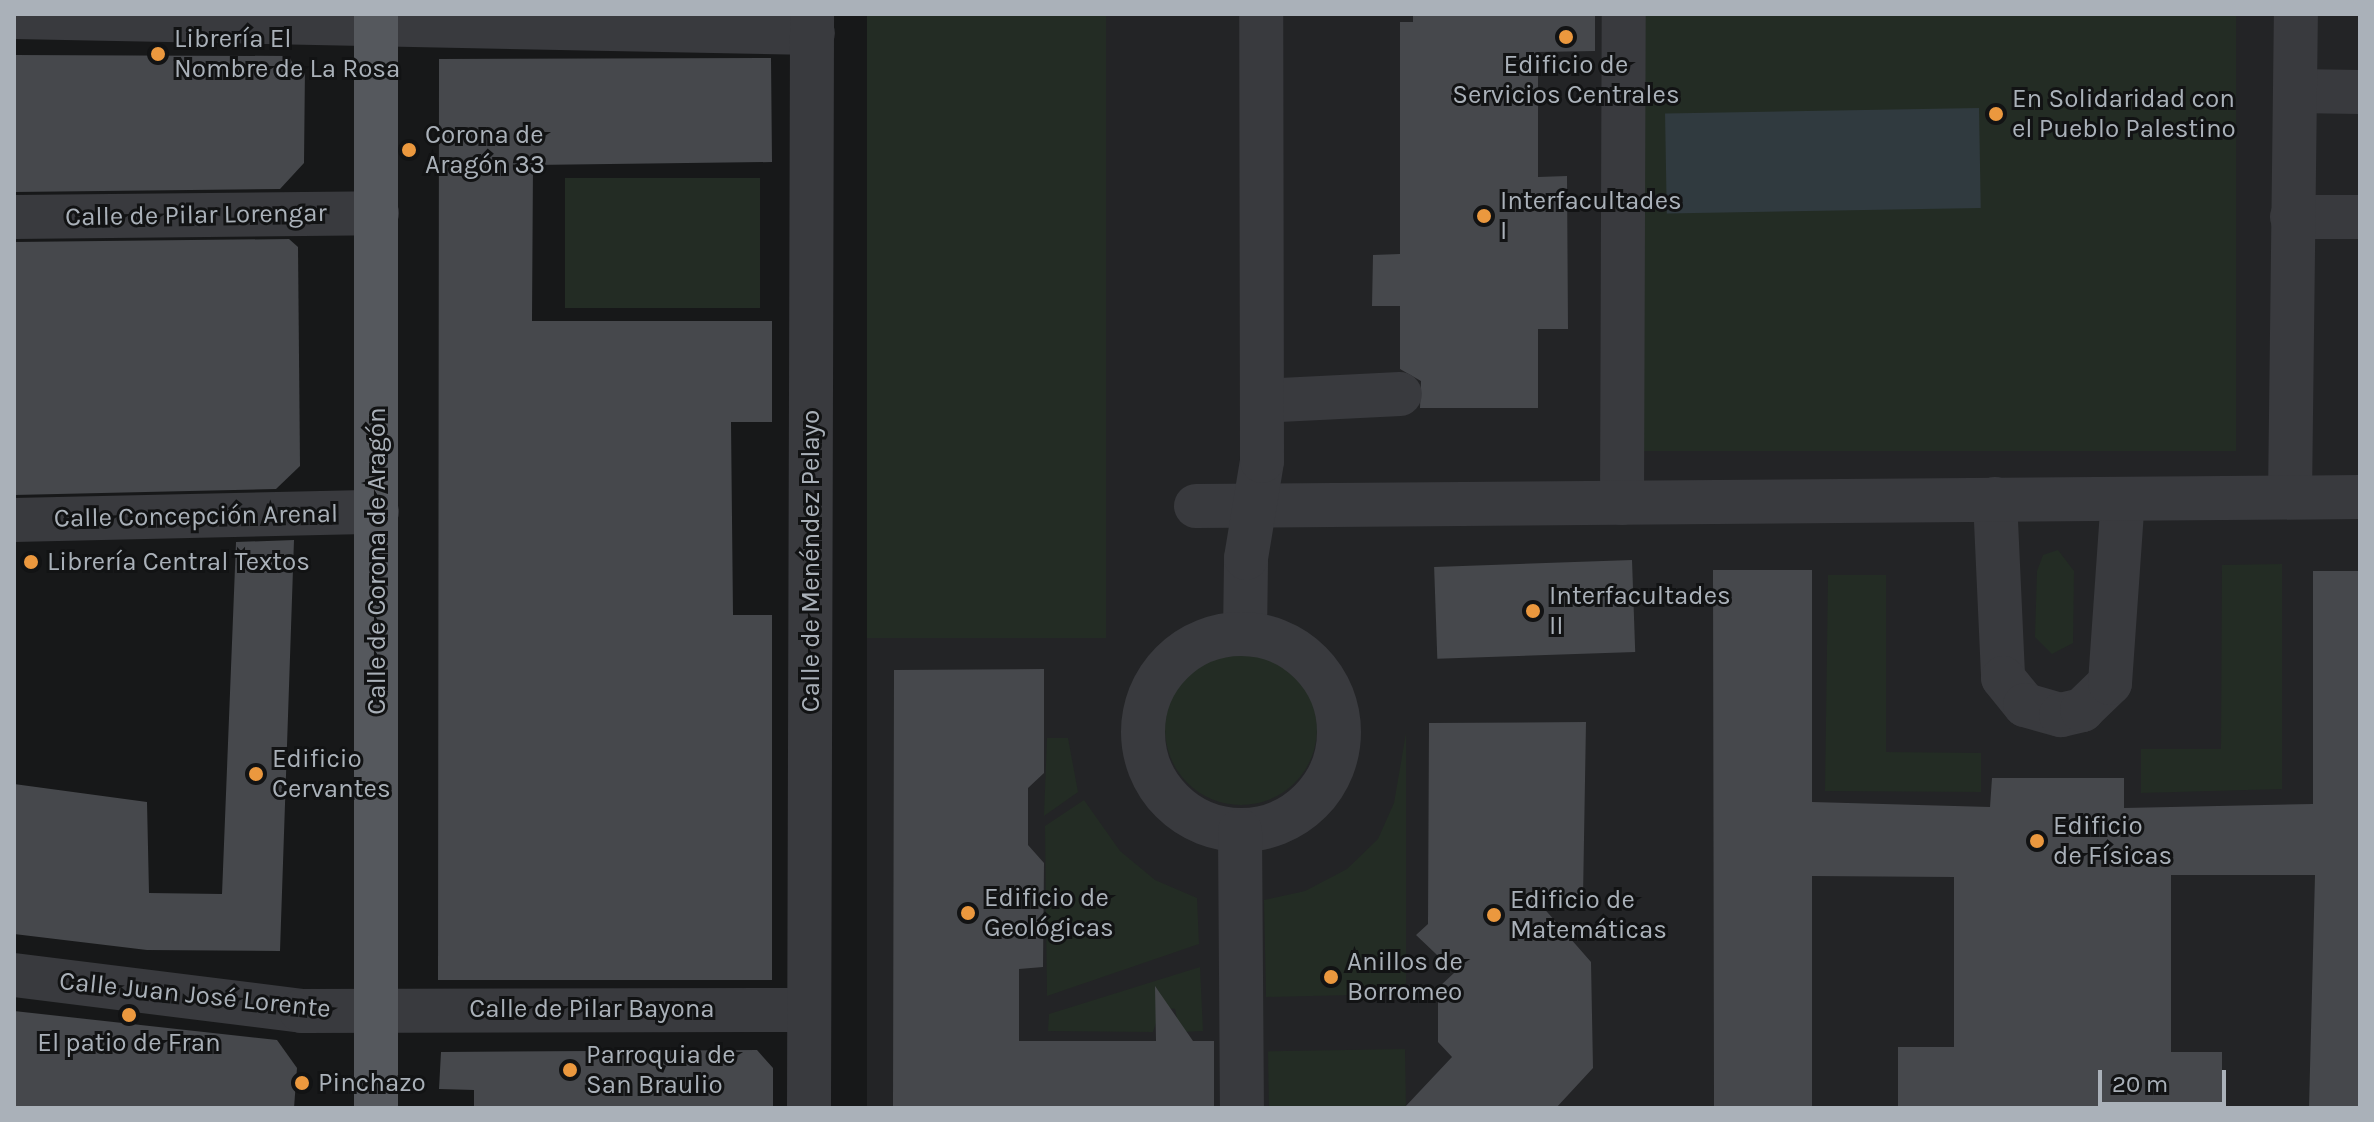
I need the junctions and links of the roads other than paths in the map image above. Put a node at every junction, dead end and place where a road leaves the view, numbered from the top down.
1 (1261, 14) edge
2 (1624, 14) edge
3 (2296, 14) edge
4 (14, 17) edge
5 (375, 21) edge
6 (813, 23) edge
7 (2296, 91) junction
8 (2360, 92) edge
9 (377, 213) junction
10 (14, 217) edge
11 (2292, 217) junction
12 (2360, 217) edge
13 (1400, 394) dead end
14 (1262, 401) junction
15 (2290, 497) junction
16 (2360, 497) edge
17 (1995, 499) junction
18 (2123, 499) junction
19 (1622, 503) junction
20 (1196, 506) dead end
21 (1257, 506) junction
22 (377, 512) junction
23 (14, 520) edge
24 (1245, 634) junction
25 (1240, 831) junction
26 (14, 975) edge
27 (376, 1010) junction
28 (808, 1010) junction
29 (376, 1108) edge
30 (809, 1108) edge
31 (1242, 1108) edge

1 - 14 street
2 - 19 street
3 - 7 street
4 - 5 street
5 - 6 street
5 - 9 main road, Calle de Corona de Aragón
6 - 28 street, Calle de Menéndez Pelayo
7 - 8 street
7 - 11 street
9 - 10 street, Calle de Pilar Lorengar
9 - 22 main road, Calle de Corona de Aragón
11 - 12 street
11 - 15 street
13 - 14 street
14 - 21 street
15 - 16 street
15 - 18 street
17 - 18 street
17 - 18 street
17 - 19 street
19 - 21 street
20 - 21 street
21 - 24 street
22 - 23 street, Calle Concepción Arenal
22 - 27 main road, Calle de Corona de Aragón
24 - 25 street
24 - 25 street
25 - 31 street
26 - 27 street, Calle Juan José Lorente
27 - 28 street, Calle de Pilar Bayona
27 - 29 main road, Calle de Corona de Aragón
28 - 30 street, Calle de Menéndez Pelayo

